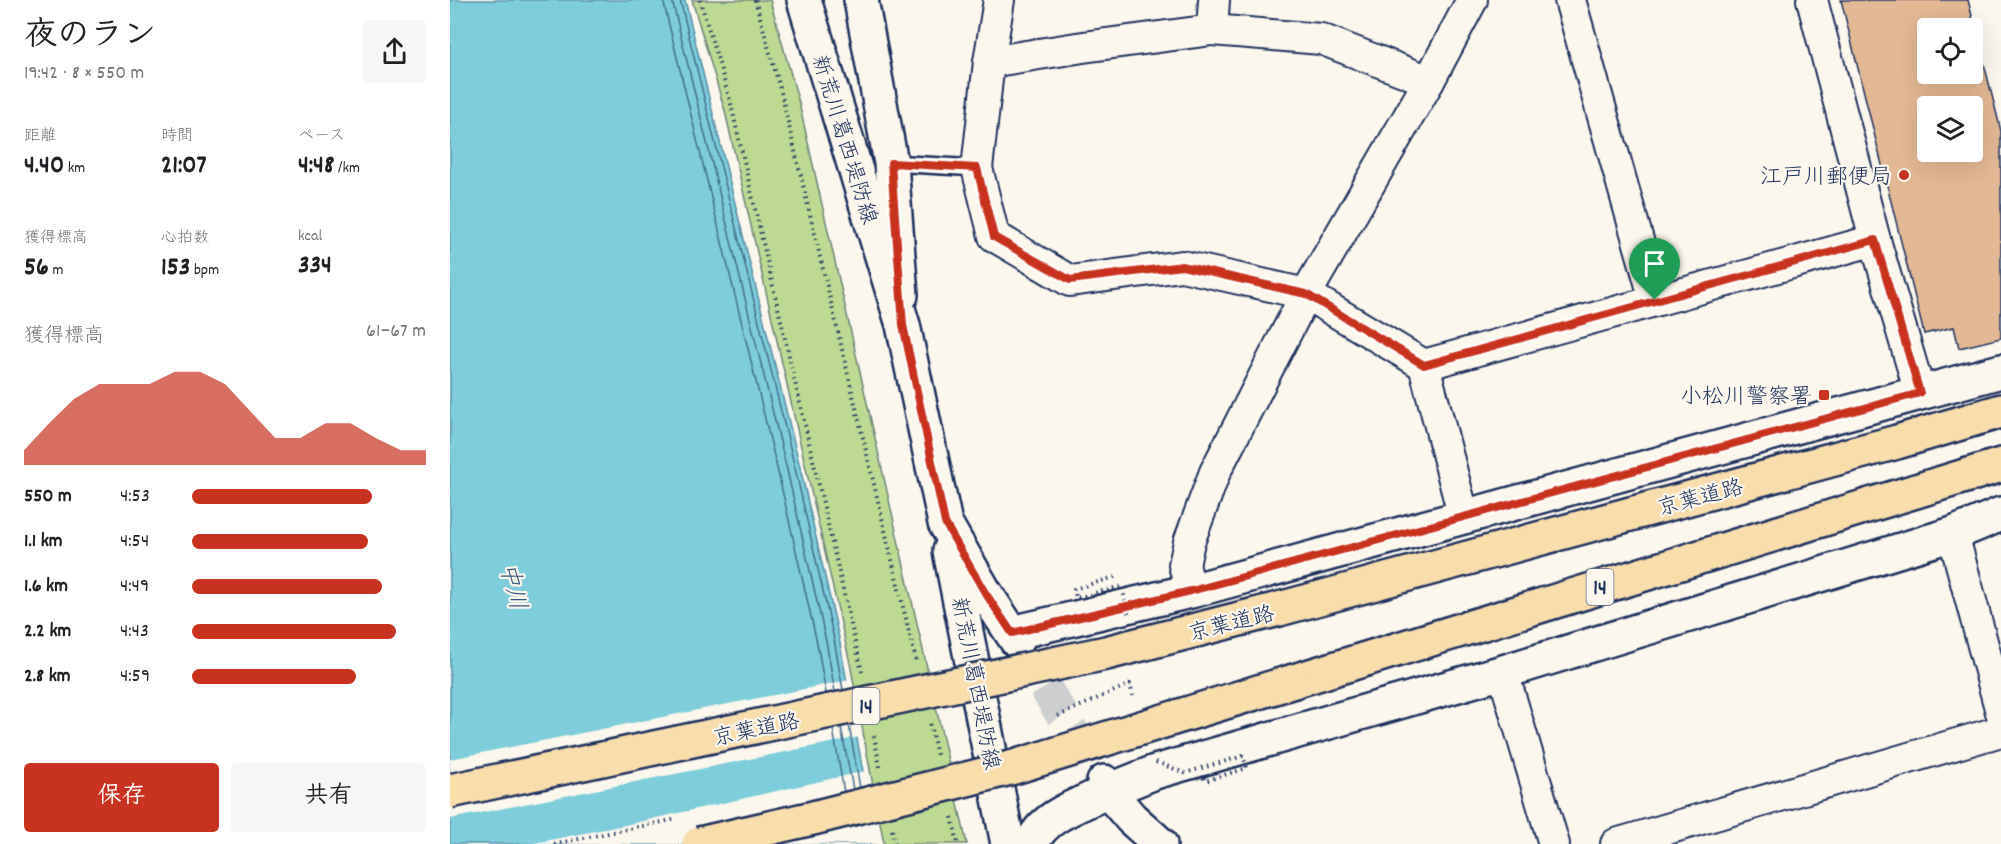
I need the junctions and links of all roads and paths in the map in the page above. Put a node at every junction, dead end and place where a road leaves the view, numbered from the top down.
1 (700, 0) edge
2 (755, 0) edge
3 (804, 0) edge
4 (861, 0) edge
5 (999, 0) edge
6 (1214, 0) edge
7 (1472, 0) edge
8 (1569, 0) edge
9 (1812, 0) edge
10 (1212, 30) junction
11 (989, 62) junction
12 (1429, 81) junction
13 (891, 163) junction
14 (977, 168) junction
15 (1875, 240) junction
16 (1306, 294) junction
17 (1655, 300) junction
18 (903, 325) junction
19 (1424, 365) junction
20 (2001, 371) edge
21 (1920, 393) junction
22 (2001, 411) edge
23 (2001, 465) edge
24 (2001, 514) edge
25 (1464, 518) junction
26 (945, 523) junction
27 (1953, 534) junction
28 (1115, 577) dead end
29 (1191, 591) junction
30 (1129, 617) dead end
31 (917, 667) dead end
32 (1503, 672) junction
33 (864, 684) dead end
34 (1130, 684) dead end
35 (2001, 712) edge
36 (928, 713) dead end
37 (1049, 720) dead end
38 (873, 730) dead end
39 (2001, 731) edge
40 (938, 759) dead end
41 (1155, 762) dead end
42 (1202, 774) dead end
43 (882, 775) dead end
44 (1106, 786) junction
45 (450, 791) edge
46 (952, 817) dead end
47 (891, 821) dead end
48 (699, 844) edge
49 (895, 844) edge
50 (958, 844) edge
51 (1008, 844) edge
52 (1032, 844) edge
53 (1160, 844) edge
54 (1554, 844) edge
55 (1616, 844) edge

1 - 33 path
2 - 31 path
3 - 18 street, 新荒川葛西堤防線
4 - 13 street
5 - 11 street
6 - 10 street
7 - 12 street
8 - 17 street
9 - 15 street
10 - 11 street
10 - 12 street
11 - 14 street
12 - 16 street
13 - 14 lane
13 - 18 street
14 - 16 street
15 - 17 street
15 - 21 street
16 - 19 street
16 - 29 street
17 - 19 street
18 - 26 street, 新荒川葛西堤防線
19 - 25 street
20 - 21 street
21 - 25 street
22 - 45 highway, 京葉道路 / 14, bridge
23 - 48 highway, 14, bridge
24 - 27 street
25 - 29 street
26 - 29 street, 新荒川葛西堤防線
26 - 51 street, 新荒川葛西堤防線
27 - 32 street
27 - 35 street
28 - 30 path, bridge
32 - 44 street
32 - 54 street
34 - 37 path
36 - 40 path
38 - 43 path
39 - 55 street
41 - 42 path, bridge
44 - 52 street
44 - 53 street
46 - 50 path
47 - 49 path

